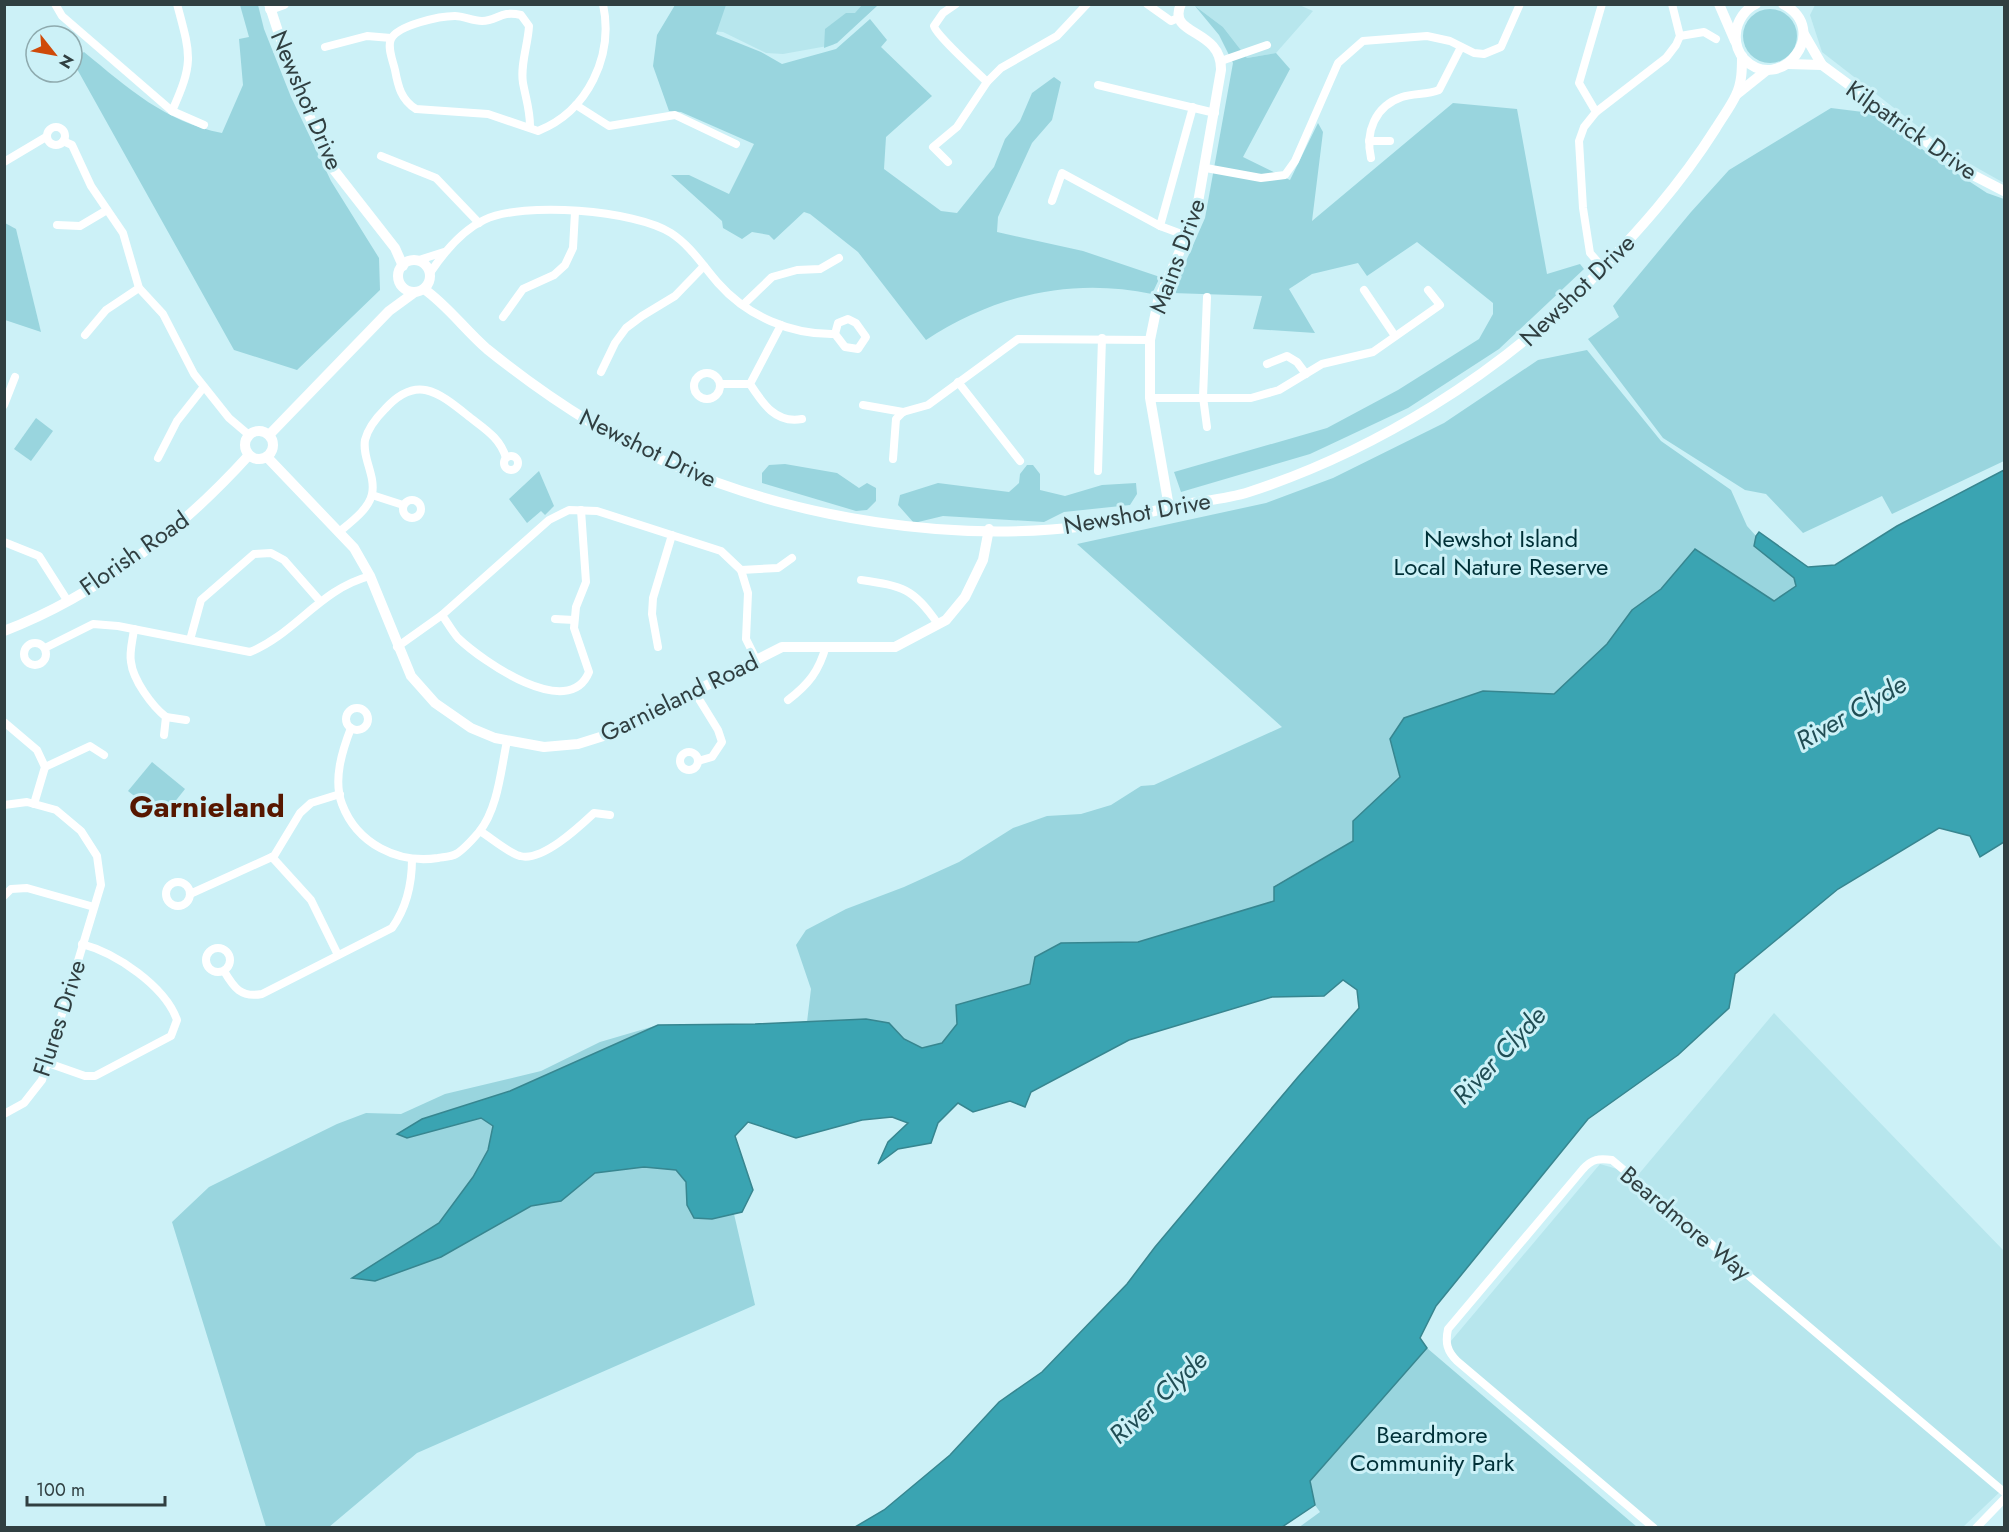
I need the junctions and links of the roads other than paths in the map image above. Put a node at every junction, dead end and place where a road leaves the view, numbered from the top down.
1 (55, 4) edge
2 (177, 4) edge
3 (284, 4) edge
4 (603, 4) edge
5 (956, 4) edge
6 (1087, 4) edge
7 (1147, 4) edge
8 (1181, 4) edge
9 (1520, 4) edge
10 (1602, 4) edge
11 (1672, 4) edge
12 (1719, 4) edge
13 (1783, 4) edge
14 (1751, 5) edge
15 (269, 7) edge
16 (1077, 7) edge
17 (1798, 10) edge
18 (1180, 22) junction
19 (1804, 34) junction
20 (1680, 36) junction
21 (391, 38) junction
22 (1716, 39) dead end
23 (1736, 44) junction
24 (1267, 45) dead end
25 (325, 47) dead end
26 (1461, 47) junction
27 (1742, 56) junction
28 (1221, 61) junction
29 (1788, 64) junction
30 (1822, 65) junction
31 (1767, 70) junction
32 (987, 82) junction
33 (1098, 85) dead end
34 (1737, 94) junction
35 (576, 105) junction
36 (1193, 107) junction
37 (172, 111) junction
38 (1596, 112) junction
39 (1215, 113) junction
40 (204, 125) dead end
41 (530, 126) junction
42 (46, 137) junction
43 (63, 141) junction
44 (1369, 141) junction
45 (1390, 141) dead end
46 (736, 144) dead end
47 (381, 156) dead end
48 (1371, 158) dead end
49 (4, 162) edge
50 (948, 162) dead end
51 (1206, 168) junction
52 (2004, 191) edge
53 (1052, 201) dead end
54 (107, 210) junction
55 (575, 212) junction
56 (479, 223) junction
57 (57, 225) dead end
58 (1160, 226) junction
59 (1187, 236) junction
60 (444, 252) junction
61 (839, 258) dead end
62 (410, 262) junction
63 (704, 266) junction
64 (1603, 268) junction
65 (430, 275) junction
66 (139, 288) junction
67 (404, 288) junction
68 (420, 290) junction
69 (1364, 290) dead end
70 (1428, 290) dead end
71 (1207, 297) dead end
72 (444, 303) junction
73 (743, 305) junction
74 (389, 311) junction
75 (504, 317) dead end
76 (781, 325) junction
77 (835, 334) dead end
78 (85, 335) dead end
79 (1395, 336) junction
80 (1102, 338) junction
81 (1149, 340) junction
82 (1266, 364) dead end
83 (601, 372) dead end
84 (1306, 374) junction
85 (15, 376) dead end
86 (958, 382) junction
87 (720, 384) dead end
88 (750, 384) junction
89 (203, 388) junction
90 (1203, 397) junction
91 (1150, 398) junction
92 (6, 399) edge
93 (863, 405) dead end
94 (903, 412) junction
95 (802, 419) dead end
96 (1208, 427) dead end
97 (249, 435) junction
98 (269, 435) junction
99 (249, 455) junction
100 (267, 457) junction
101 (158, 458) dead end
102 (506, 458) dead end
103 (893, 459) dead end
104 (1020, 461) dead end
105 (1098, 471) dead end
106 (372, 495) junction
107 (403, 505) dead end
108 (1169, 507) junction
109 (581, 510) junction
110 (989, 529) junction
111 (339, 532) junction
112 (672, 535) junction
113 (4, 542) edge
114 (792, 558) dead end
115 (741, 570) junction
116 (370, 576) junction
117 (861, 580) dead end
118 (67, 600) junction
119 (320, 600) junction
120 (442, 615) junction
121 (555, 619) dead end
122 (574, 620) junction
123 (938, 624) junction
124 (134, 629) junction
125 (4, 631) edge
126 (190, 640) junction
127 (826, 646) junction
128 (397, 647) junction
129 (658, 647) dead end
130 (45, 648) dead end
131 (757, 661) junction
132 (694, 691) junction
133 (788, 700) dead end
134 (165, 717) junction
135 (186, 720) dead end
136 (4, 722) edge
137 (351, 728) dead end
138 (164, 735) dead end
139 (507, 741) junction
140 (104, 754) dead end
141 (698, 761) dead end
142 (45, 767) junction
143 (340, 794) junction
144 (34, 804) junction
145 (4, 805) edge
146 (610, 815) dead end
147 (480, 831) junction
148 (272, 857) junction
149 (412, 859) junction
150 (190, 894) dead end
151 (4, 896) edge
152 (94, 907) junction
153 (82, 944) junction
154 (338, 955) junction
155 (224, 971) dead end
156 (48, 1063) junction
157 (4, 1114) edge
158 (2004, 1492) edge
159 (2004, 1499) edge
160 (1654, 1527) edge
161 (1976, 1527) edge

1 - 37 street
2 - 37 street
3 - 15 street
4 - 35 street
5 - 32 street
6 - 16 street
7 - 18 street
8 - 18 street
9 - 26 street
10 - 38 street
11 - 20 street
12 - 23 street
13 - 17 street
14 - 23 street
15 - 62 street, Newshot Drive
16 - 32 street
17 - 19 street, Kilpatrick Drive
18 - 28 street
19 - 29 street
19 - 30 street, Kilpatrick Drive
20 - 22 street
20 - 38 street
21 - 25 street
21 - 41 street
21 - 41 street
23 - 27 street
24 - 28 street
26 - 44 street
26 - 51 street
27 - 31 street
27 - 34 street, Newshot Drive
28 - 39 street, Mains Drive
29 - 30 street, Kilpatrick Drive
29 - 31 street, Kilpatrick Drive
30 - 52 street, Kilpatrick Drive
31 - 34 street, Newshot Drive
32 - 50 street
33 - 36 street
34 - 64 street, Newshot Drive
35 - 41 street
35 - 46 street
36 - 39 street
36 - 58 street
37 - 40 street
38 - 64 street
39 - 51 street, Mains Drive
42 - 43 street
42 - 43 street
42 - 49 street
43 - 54 street
44 - 45 street
44 - 48 street
47 - 56 street
51 - 59 street, Mains Drive
53 - 58 street
54 - 57 street
54 - 66 street
55 - 56 street
55 - 63 street
55 - 75 street
56 - 60 street
58 - 59 street
59 - 81 street, Mains Drive
60 - 62 street
60 - 65 street
61 - 73 street
62 - 65 street
62 - 67 street
63 - 73 street
63 - 83 street
64 - 108 street, Newshot Drive
65 - 68 street
65 - 72 street, Newshot Drive
66 - 78 street
66 - 89 street
67 - 68 street
67 - 74 street
68 - 72 street, Newshot Drive
68 - 74 street
69 - 79 street
70 - 79 street
71 - 90 street
72 - 110 street, Newshot Drive
73 - 76 street
74 - 98 street
76 - 77 street
76 - 88 street
79 - 84 street
80 - 81 street
80 - 86 street
80 - 105 street
81 - 91 street, Mains Drive
82 - 84 street
84 - 90 street
85 - 92 street
86 - 94 street
86 - 104 street
87 - 88 street
88 - 95 street
89 - 97 street
89 - 101 street
90 - 91 street
90 - 96 street
91 - 108 street, Mains Drive
93 - 94 street
94 - 103 street
97 - 98 street
97 - 99 street
98 - 100 street
99 - 100 street
99 - 118 street, Florish Road
100 - 111 street, Garnieland Road
102 - 106 street
106 - 107 street
106 - 111 street
108 - 110 street, Newshot Drive
109 - 112 street
109 - 120 street
109 - 122 street
110 - 123 street, Garnieland Road
111 - 116 street, Garnieland Road
112 - 115 street
112 - 129 street
113 - 118 street
114 - 115 street
115 - 131 street
116 - 119 street
116 - 128 street, Garnieland Road
117 - 123 street
118 - 125 street, Florish Road
119 - 126 street
119 - 126 street
120 - 122 street
120 - 128 street
121 - 122 street
123 - 127 street, Garnieland Road
124 - 126 street
124 - 130 street
124 - 134 street
127 - 131 street, Garnieland Road
127 - 133 street
128 - 139 street, Garnieland Road
131 - 132 street, Garnieland Road
132 - 139 street, Garnieland Road
132 - 141 street
134 - 135 street
134 - 138 street
136 - 142 street
137 - 143 street
139 - 147 street
140 - 142 street
142 - 144 street
143 - 148 street
143 - 149 street
144 - 145 street, Flures Drive
144 - 152 street, Flures Drive
146 - 147 street
147 - 149 street
148 - 150 street
148 - 154 street
149 - 154 street
151 - 152 street
152 - 153 street, Flures Drive
153 - 156 street, Flures Drive
153 - 156 street
154 - 155 street
156 - 157 street, Flures Drive
158 - 160 street, Beardmore Way
159 - 161 street

